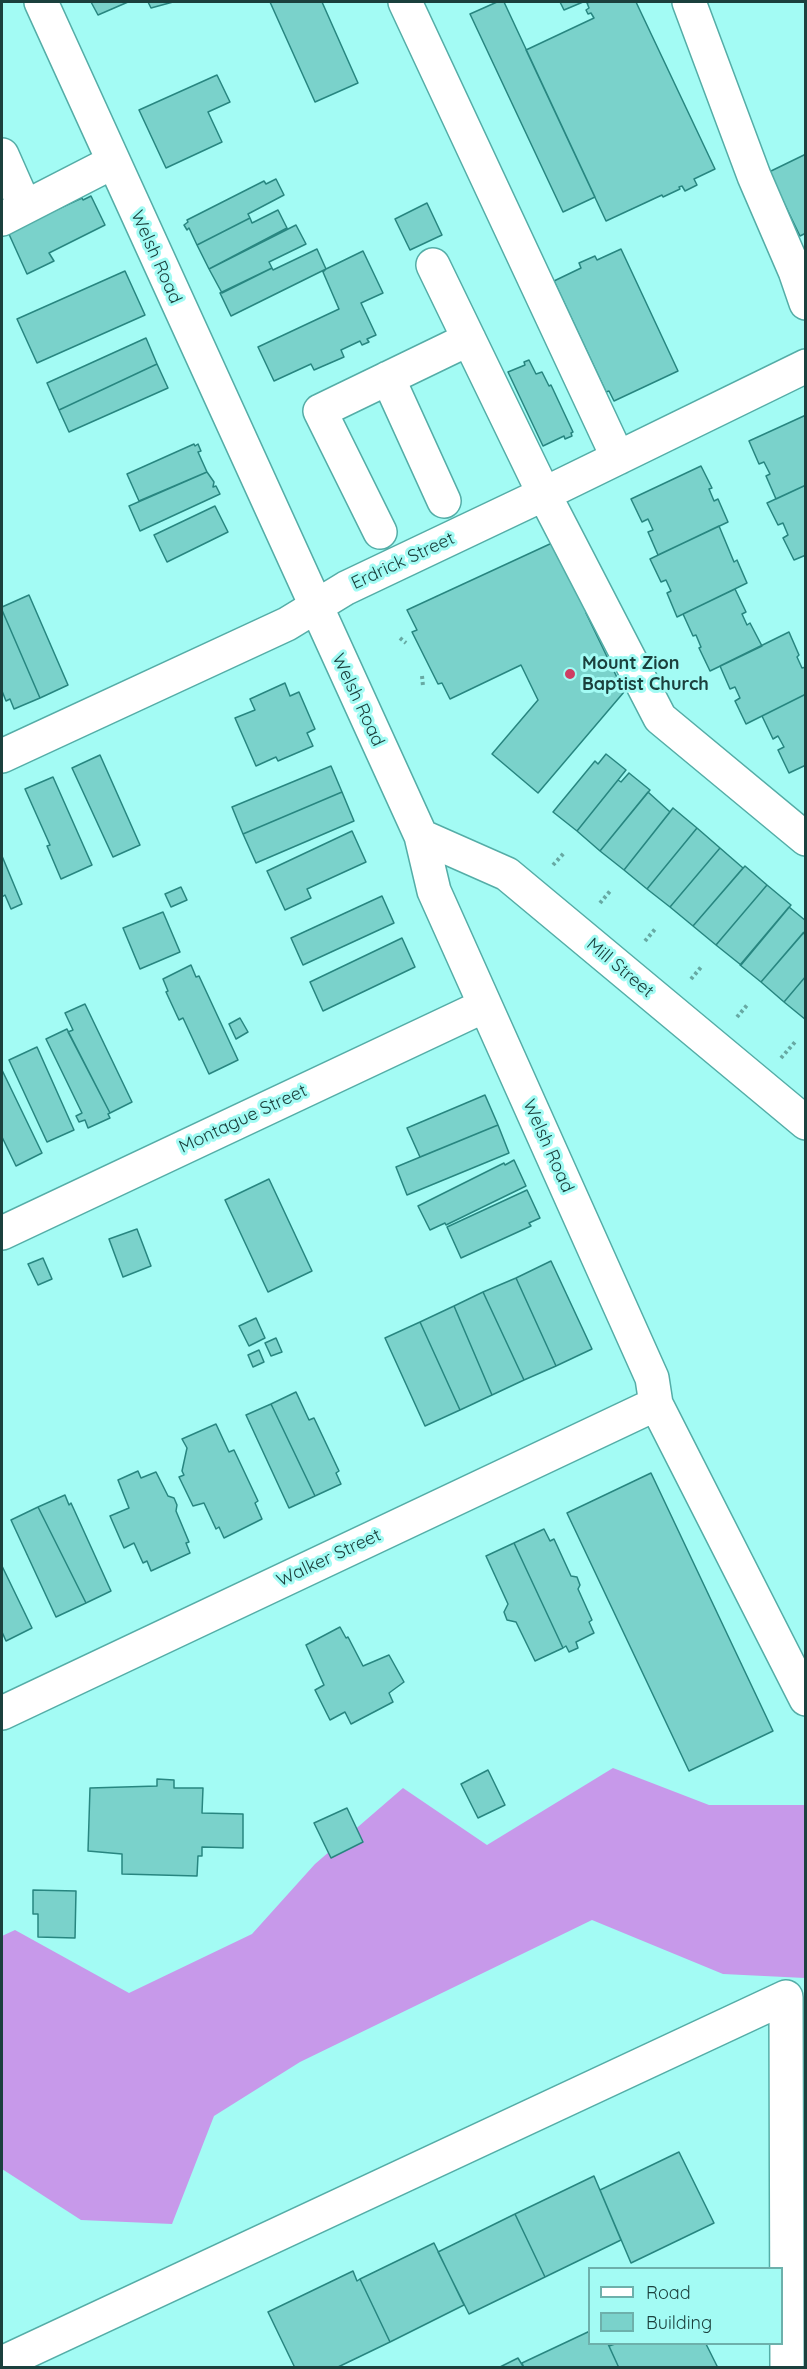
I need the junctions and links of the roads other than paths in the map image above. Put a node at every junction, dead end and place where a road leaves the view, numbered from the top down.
1 (41, 2) edge
2 (405, 2) edge
3 (689, 2) edge
4 (2, 155) edge
5 (113, 162) junction
6 (13, 213) edge
7 (433, 265) dead end
8 (806, 303) edge
9 (469, 339) junction
10 (806, 366) edge
11 (388, 378) junction
12 (618, 458) junction
13 (544, 494) junction
14 (444, 501) dead end
15 (380, 532) dead end
16 (314, 606) junction
17 (2, 756) edge
18 (421, 836) junction
19 (806, 840) edge
20 (484, 1006) junction
21 (806, 1123) edge
22 (2, 1233) edge
23 (656, 1404) junction
24 (806, 1699) edge
25 (2, 1713) edge
26 (2, 2363) edge
27 (787, 2367) edge

1 - 5 street, Welsh Road
2 - 12 street
3 - 8 street
4 - 6 street
5 - 6 street
5 - 16 street, Welsh Road
7 - 9 street
9 - 11 street
9 - 13 street
10 - 12 street, Erdrick Street
11 - 14 street
11 - 15 street
12 - 13 street, Erdrick Street
13 - 16 street, Erdrick Street
13 - 19 street
16 - 17 street, Erdrick Street
16 - 18 street, Welsh Road
18 - 20 street, Welsh Road
18 - 21 street, Mill Street
20 - 22 street, Montague Street
20 - 23 street, Welsh Road
23 - 24 street, Welsh Road
23 - 25 street, Walker Street
26 - 27 street

